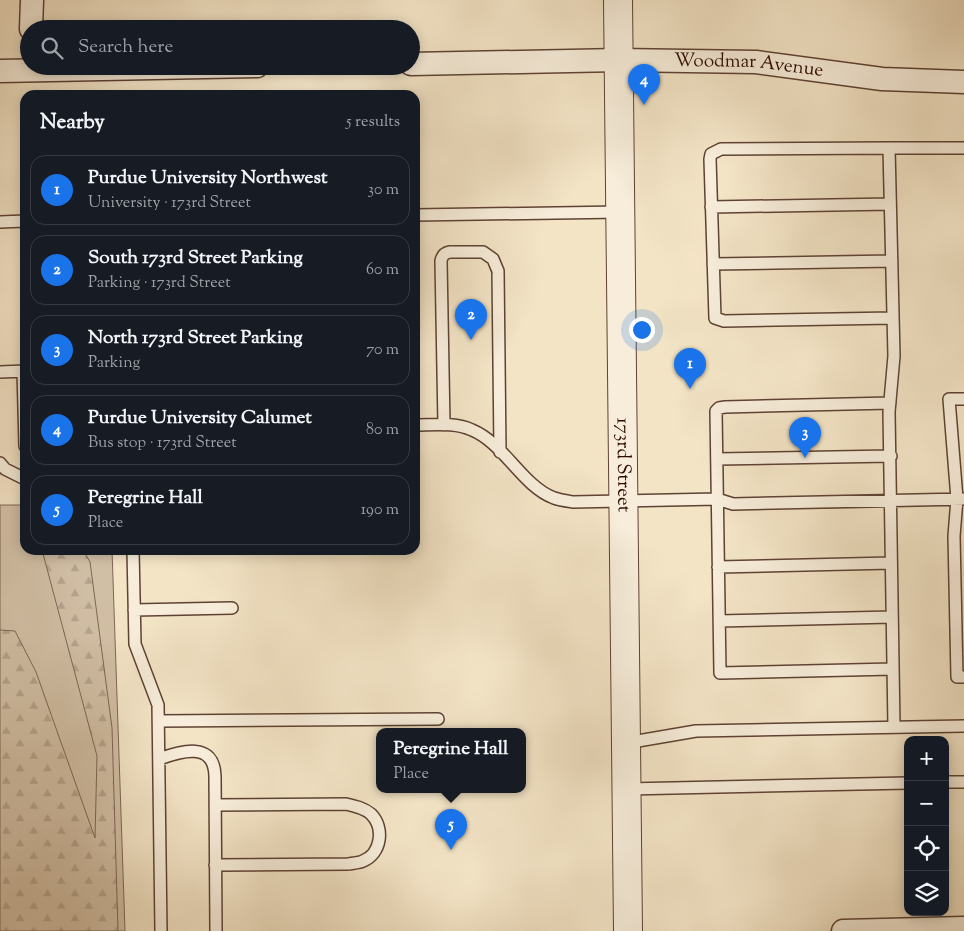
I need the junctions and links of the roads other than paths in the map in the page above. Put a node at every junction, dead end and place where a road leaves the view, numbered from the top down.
1 (32, 0) edge
2 (618, 0) edge
3 (31, 20) edge
4 (619, 60) junction
5 (420, 64) edge
6 (20, 69) edge
7 (0, 70) edge
8 (964, 82) edge
9 (889, 148) junction
10 (964, 148) edge
11 (890, 204) junction
12 (711, 207) junction
13 (621, 212) junction
14 (420, 215) edge
15 (20, 221) edge
16 (0, 222) edge
17 (892, 260) junction
18 (713, 264) junction
19 (893, 318) junction
20 (20, 371) edge
21 (0, 372) edge
22 (964, 399) edge
23 (890, 402) junction
24 (420, 425) edge
25 (444, 425) junction
26 (958, 447) edge
27 (500, 452) junction
28 (891, 456) junction
29 (717, 459) junction
30 (0, 463) edge
31 (20, 476) edge
32 (718, 499) junction
33 (960, 499) edge
34 (624, 500) junction
35 (891, 500) junction
36 (133, 555) edge
37 (891, 563) junction
38 (959, 563) edge
39 (718, 567) junction
40 (232, 608) dead end
41 (134, 610) junction
42 (892, 616) junction
43 (719, 620) junction
44 (960, 620) edge
45 (893, 669) junction
46 (964, 677) edge
47 (438, 719) dead end
48 (159, 721) junction
49 (964, 726) edge
50 (894, 727) junction
51 (626, 743) junction
52 (159, 759) junction
53 (949, 782) edge
54 (964, 782) edge
55 (904, 783) edge
56 (626, 789) junction
57 (215, 805) junction
58 (216, 865) junction
59 (964, 928) edge
60 (161, 931) edge
61 (216, 931) edge
62 (628, 931) edge
63 (843, 931) edge

1 - 3 street
2 - 4 street, 173rd Street
4 - 5 street, Woodmar Avenue
4 - 8 street, Woodmar Avenue
4 - 13 street, 173rd Street
6 - 7 street
9 - 10 lane
9 - 11 lane
9 - 12 lane
11 - 12 lane
11 - 17 lane
12 - 18 lane
13 - 14 lane
13 - 34 street, 173rd Street
15 - 16 lane
17 - 18 lane
17 - 19 lane
18 - 19 lane
19 - 23 lane
20 - 21 lane
22 - 26 lane
23 - 28 lane
23 - 29 lane
24 - 25 lane
25 - 27 lane
25 - 27 lane
26 - 33 lane
27 - 34 lane
28 - 29 lane
28 - 35 lane
29 - 32 lane
30 - 31 lane
32 - 34 lane
32 - 35 lane
32 - 39 lane
33 - 35 lane
33 - 38 lane
34 - 51 street, 173rd Street
35 - 37 lane
36 - 41 lane
37 - 39 lane
37 - 42 lane
38 - 44 lane
39 - 43 lane
40 - 41 lane
41 - 48 lane
42 - 43 lane
42 - 45 lane
43 - 45 lane
44 - 46 lane
45 - 50 lane
47 - 48 lane
48 - 52 lane
49 - 50 lane
50 - 51 lane
51 - 56 street, 173rd Street
52 - 57 lane
52 - 60 lane
53 - 54 lane
55 - 56 lane
56 - 62 street, 173rd Street
57 - 58 lane
57 - 58 lane
58 - 61 lane
59 - 63 street

